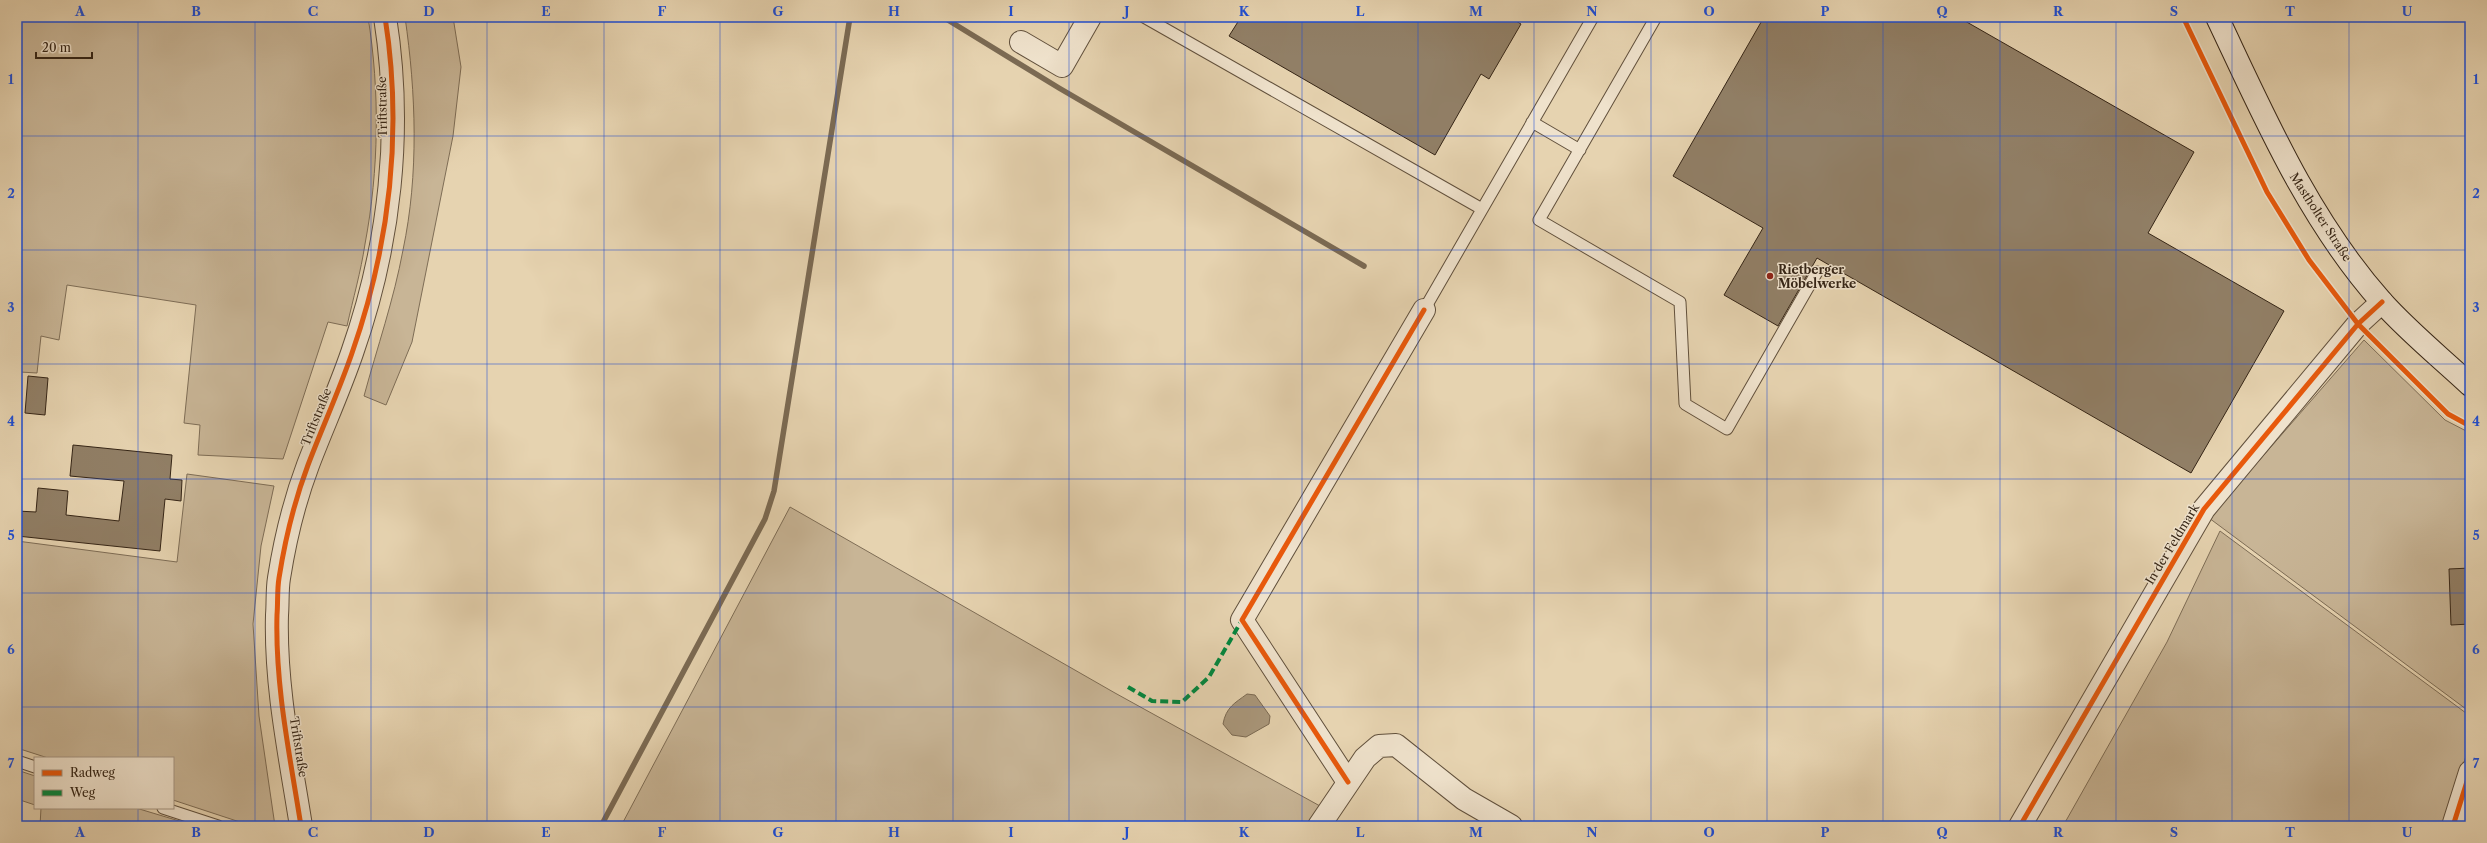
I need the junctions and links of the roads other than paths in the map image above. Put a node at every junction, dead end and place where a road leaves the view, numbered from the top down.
1 (385, 17) edge
2 (1090, 17) edge
3 (1144, 17) edge
4 (1593, 17) edge
5 (1656, 17) edge
6 (2217, 17) edge
7 (1021, 42) dead end
8 (1532, 122) junction
9 (1580, 150) junction
10 (1482, 209) junction
11 (1816, 272) dead end
12 (2382, 302) junction
13 (1424, 310) joint
14 (2470, 386) edge
15 (17, 761) edge
16 (34, 767) edge
17 (2470, 772) edge
18 (1348, 782) junction
19 (166, 809) edge
20 (218, 826) edge
21 (301, 826) edge
22 (1319, 826) edge
23 (1511, 826) edge
24 (2020, 826) edge
25 (2453, 826) edge

1 - 21 street, Triftstraße
2 - 7 street
3 - 10 lane
4 - 8 lane
5 - 9 lane
6 - 12 street, Mastholter Straße
8 - 9 lane
8 - 10 lane
9 - 11 lane
10 - 13 lane
12 - 14 street, Mastholter Straße
12 - 24 street, In der Feldmark
13 - 18 street
15 - 16 lane
17 - 25 street
18 - 22 street
18 - 23 street
19 - 20 lane

